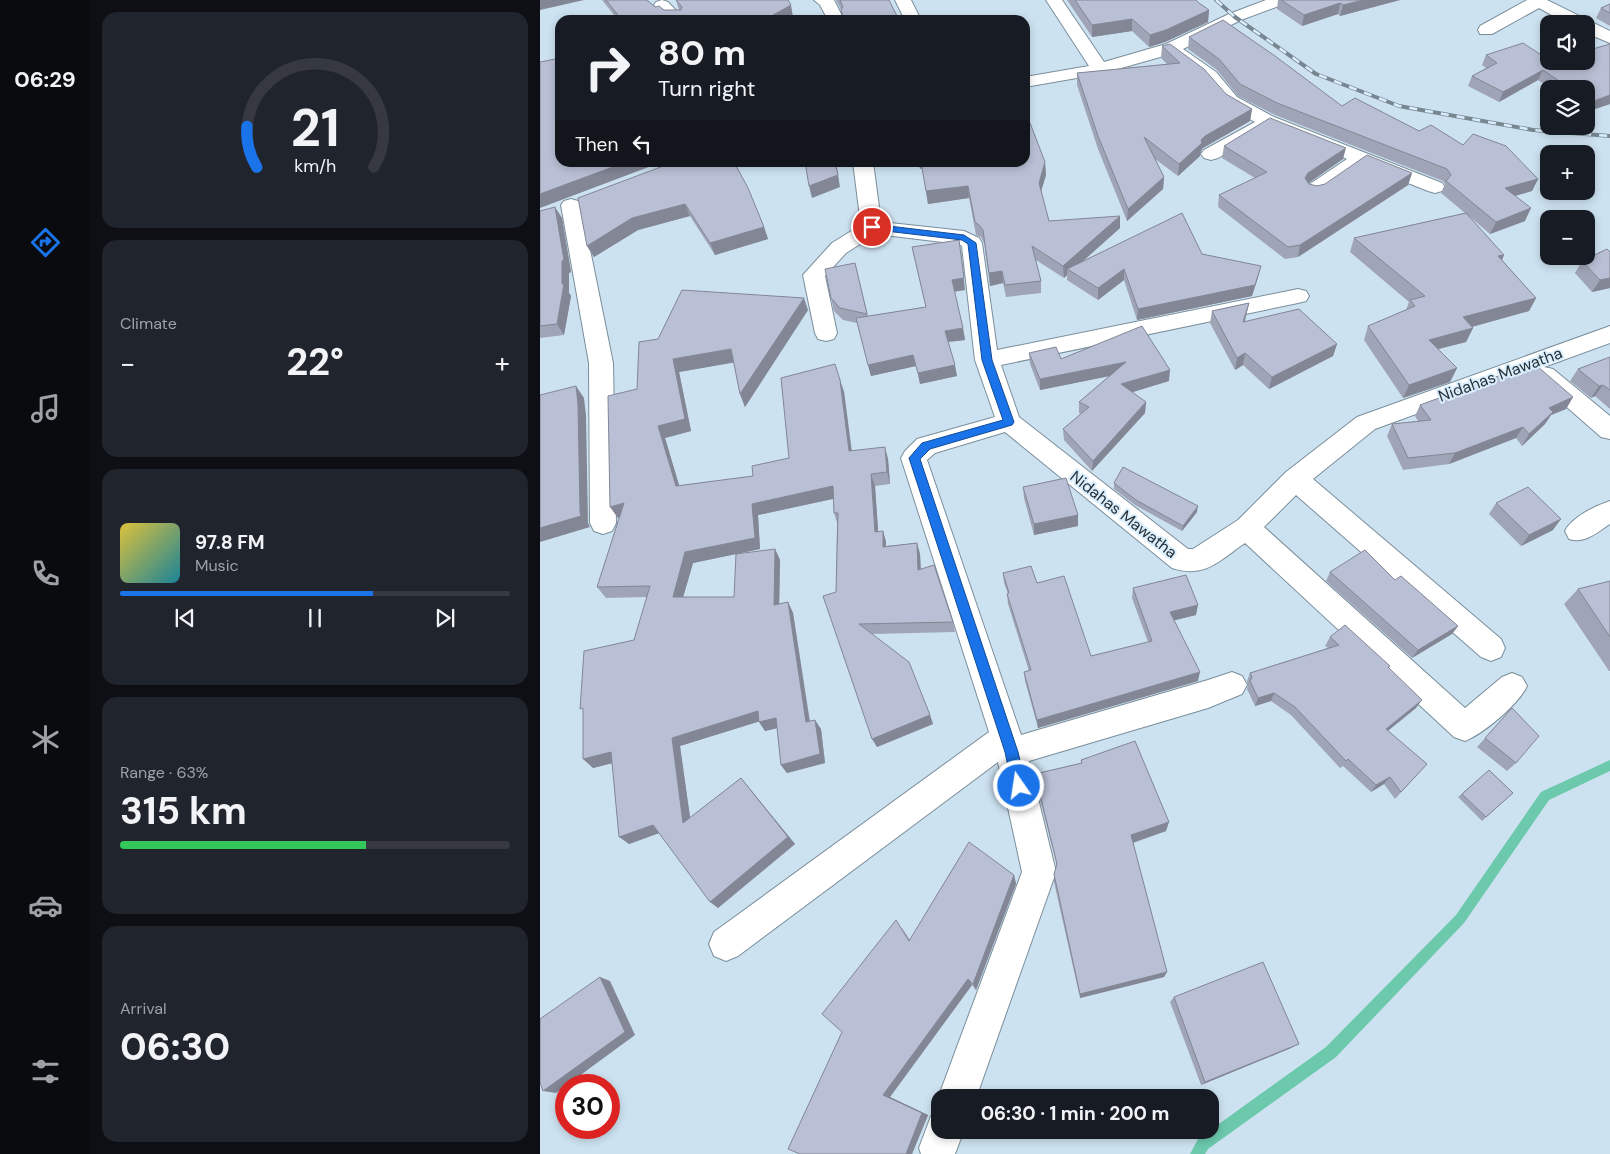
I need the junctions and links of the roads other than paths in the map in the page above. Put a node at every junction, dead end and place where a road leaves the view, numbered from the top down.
1 (822, 0) edge
2 (903, 0) edge
3 (1054, 0) edge
4 (1280, 0) edge
5 (1536, 1) edge
6 (662, 5) dead end
7 (672, 15) edge
8 (834, 15) edge
9 (910, 15) edge
10 (1563, 15) edge
11 (1486, 30) dead end
12 (1595, 30) edge
13 (1610, 38) edge
14 (1172, 48) junction
15 (1100, 69) junction
16 (1030, 81) edge
17 (1267, 121) junction
18 (1211, 154) dead end
19 (1361, 158) junction
20 (865, 167) edge
21 (1435, 187) dead end
22 (1314, 190) edge
23 (572, 205) dead end
24 (872, 227) junction
25 (1298, 296) dead end
26 (826, 332) dead end
27 (1607, 338) edge
28 (987, 360) junction
29 (1530, 363) junction
30 (1009, 422) junction
31 (1610, 430) edge
32 (1295, 479) junction
33 (1610, 511) edge
34 (604, 523) dead end
35 (1247, 528) junction
36 (1578, 530) dead end
37 (1491, 648) dead end
38 (1232, 685) dead end
39 (1512, 686) dead end
40 (1009, 745) junction
41 (726, 944) dead end
42 (959, 1089) edge

1 - 8 street
2 - 9 street
3 - 15 street
4 - 14 street
5 - 10 street
5 - 11 street
6 - 7 street
12 - 13 street
14 - 15 street
14 - 17 street
15 - 16 street
17 - 18 street
17 - 19 street
19 - 21 street
19 - 22 street
20 - 24 street
23 - 34 street
24 - 26 street
24 - 28 street
25 - 28 street
27 - 29 street, Nidahas Mawatha
28 - 30 street
29 - 31 street
29 - 32 street, Nidahas Mawatha
30 - 35 street, Nidahas Mawatha
30 - 40 street
32 - 35 street, Nidahas Mawatha
32 - 37 street
33 - 36 street
35 - 39 street
38 - 40 street
40 - 41 street
40 - 42 street

